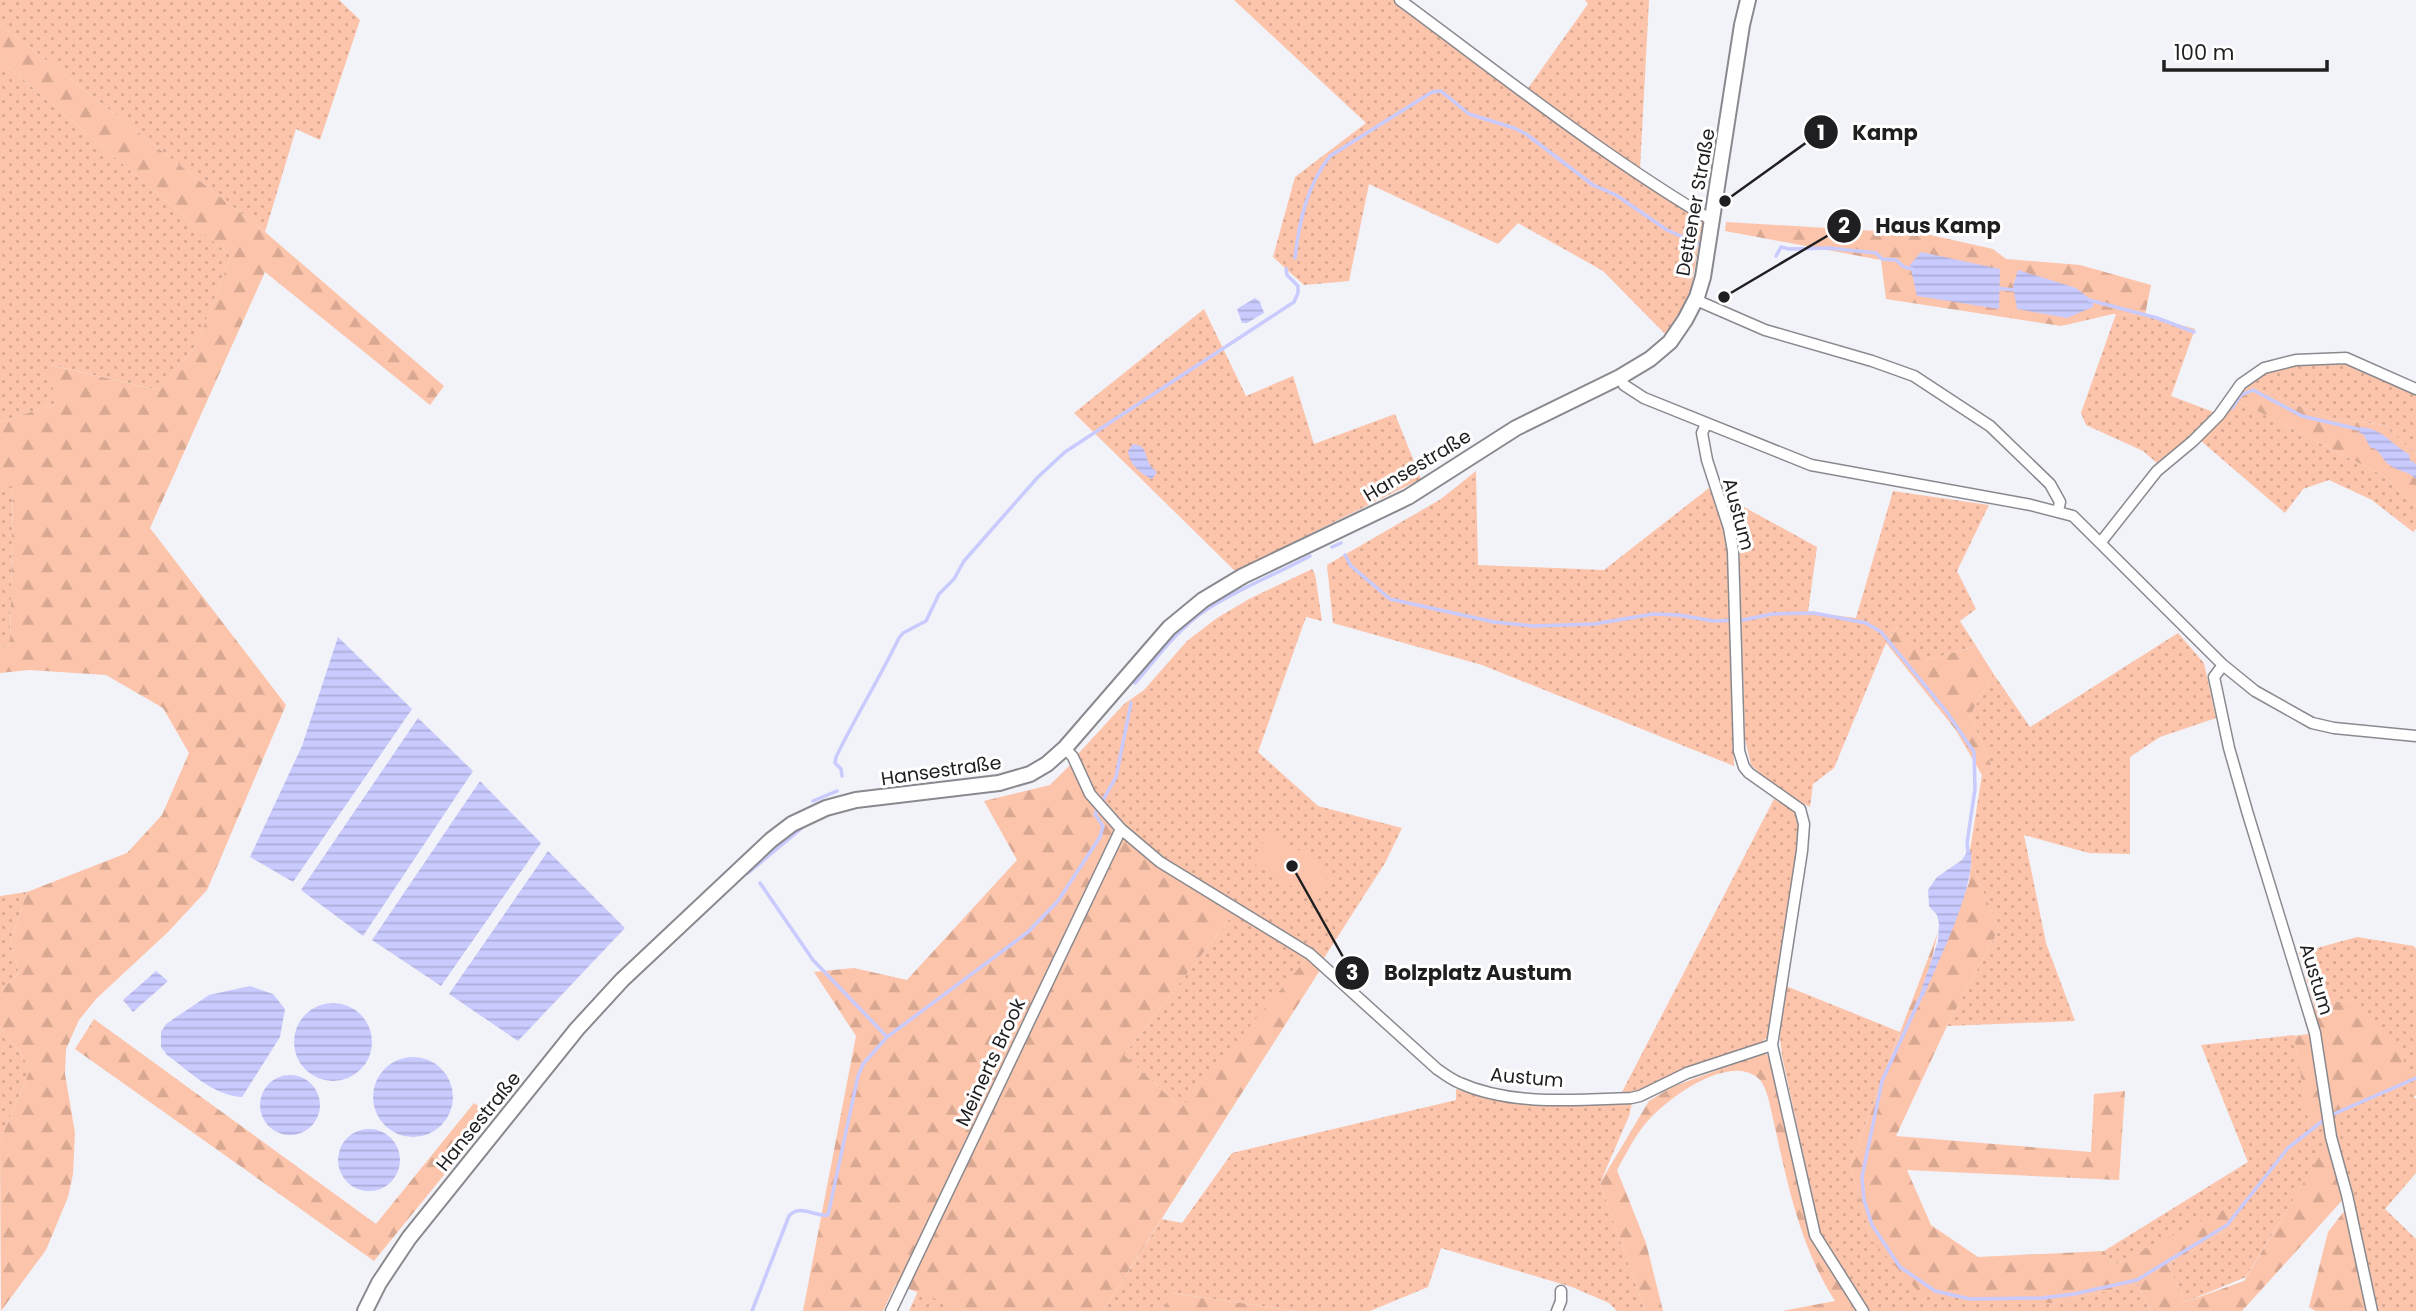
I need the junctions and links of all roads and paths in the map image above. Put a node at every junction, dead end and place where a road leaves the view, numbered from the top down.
1 (1400, 0) edge
2 (1748, 0) edge
3 (1713, 221) junction
4 (1696, 300) junction
5 (1620, 377) junction
6 (2416, 389) edge
7 (1706, 424) junction
8 (2058, 511) junction
9 (2101, 542) junction
10 (2223, 665) junction
11 (2416, 736) edge
12 (1065, 748) junction
13 (1121, 829) junction
14 (1772, 1045) junction
15 (1561, 1291) dead end
16 (365, 1311) edge
17 (891, 1311) edge
18 (1556, 1311) edge
19 (1863, 1311) edge
20 (2372, 1311) edge

1 - 3 street
2 - 3 street, Dettener Straße
3 - 4 street, Dettener Straße
4 - 5 street, Dettener Straße
4 - 8 street
5 - 7 street
5 - 12 street, Hansestraße
6 - 9 street
7 - 8 street
7 - 14 street, Austum
8 - 9 street
9 - 10 street
10 - 11 street
10 - 20 street, Austum
12 - 13 street, Austum
12 - 16 street, Hansestraße
13 - 14 street, Austum
13 - 17 street, Meinerts Brook
14 - 19 street, Austum
15 - 18 street

